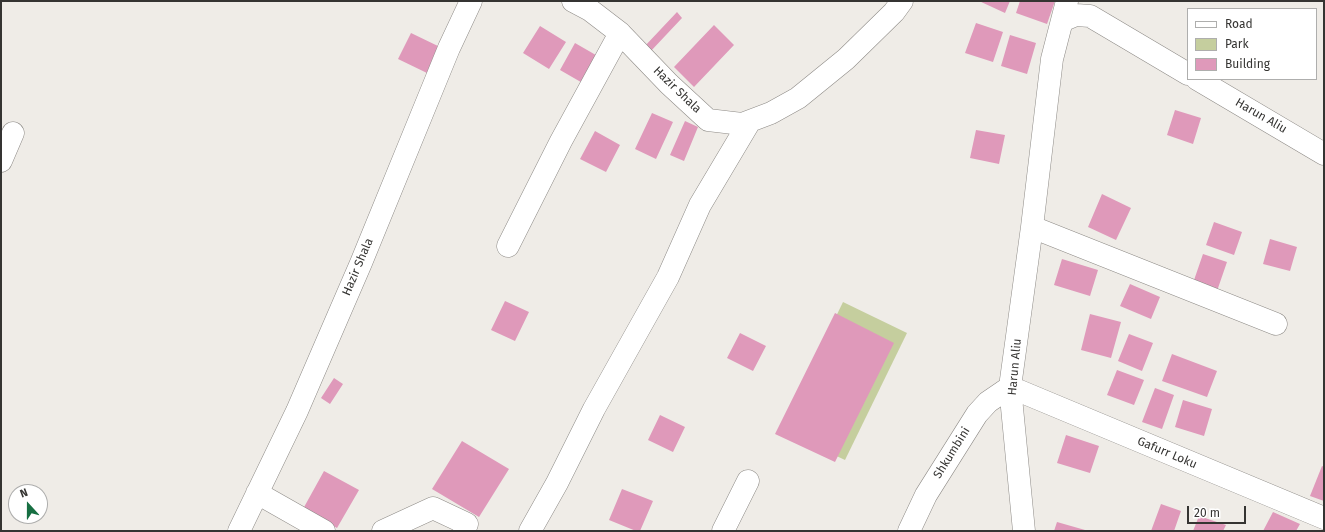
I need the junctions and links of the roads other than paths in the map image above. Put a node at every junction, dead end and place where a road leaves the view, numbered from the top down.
1 (471, 1) edge
2 (573, 1) edge
3 (902, 1) edge
4 (1065, 11) edge
5 (620, 33) junction
6 (1187, 73) edge
7 (1199, 80) edge
8 (750, 121) junction
9 (13, 133) dead end
10 (1324, 154) edge
11 (1, 161) edge
12 (1032, 227) junction
13 (508, 246) dead end
14 (1276, 324) dead end
15 (1010, 387) junction
16 (748, 481) dead end
17 (257, 493) junction
18 (1324, 518) edge
19 (239, 531) edge
20 (324, 531) edge
21 (383, 531) edge
22 (464, 531) edge
23 (530, 531) edge
24 (723, 531) edge
25 (909, 531) edge
26 (1024, 531) edge

1 - 17 street, Hazir Shala
2 - 5 street, Hazir Shala
3 - 8 street, Hazir Shala
4 - 6 street, Harun Aliu
4 - 12 street, Harun Aliu
5 - 8 street, Hazir Shala
5 - 13 street
7 - 10 street, Harun Aliu
8 - 23 street
9 - 11 street
12 - 14 street
12 - 15 street, Harun Aliu
15 - 18 street, Gafurr Loku
15 - 25 street, Shkumbini
15 - 26 street, Harun Aliu
16 - 24 street
17 - 19 street, Hazir Shala
17 - 20 street
21 - 22 street

